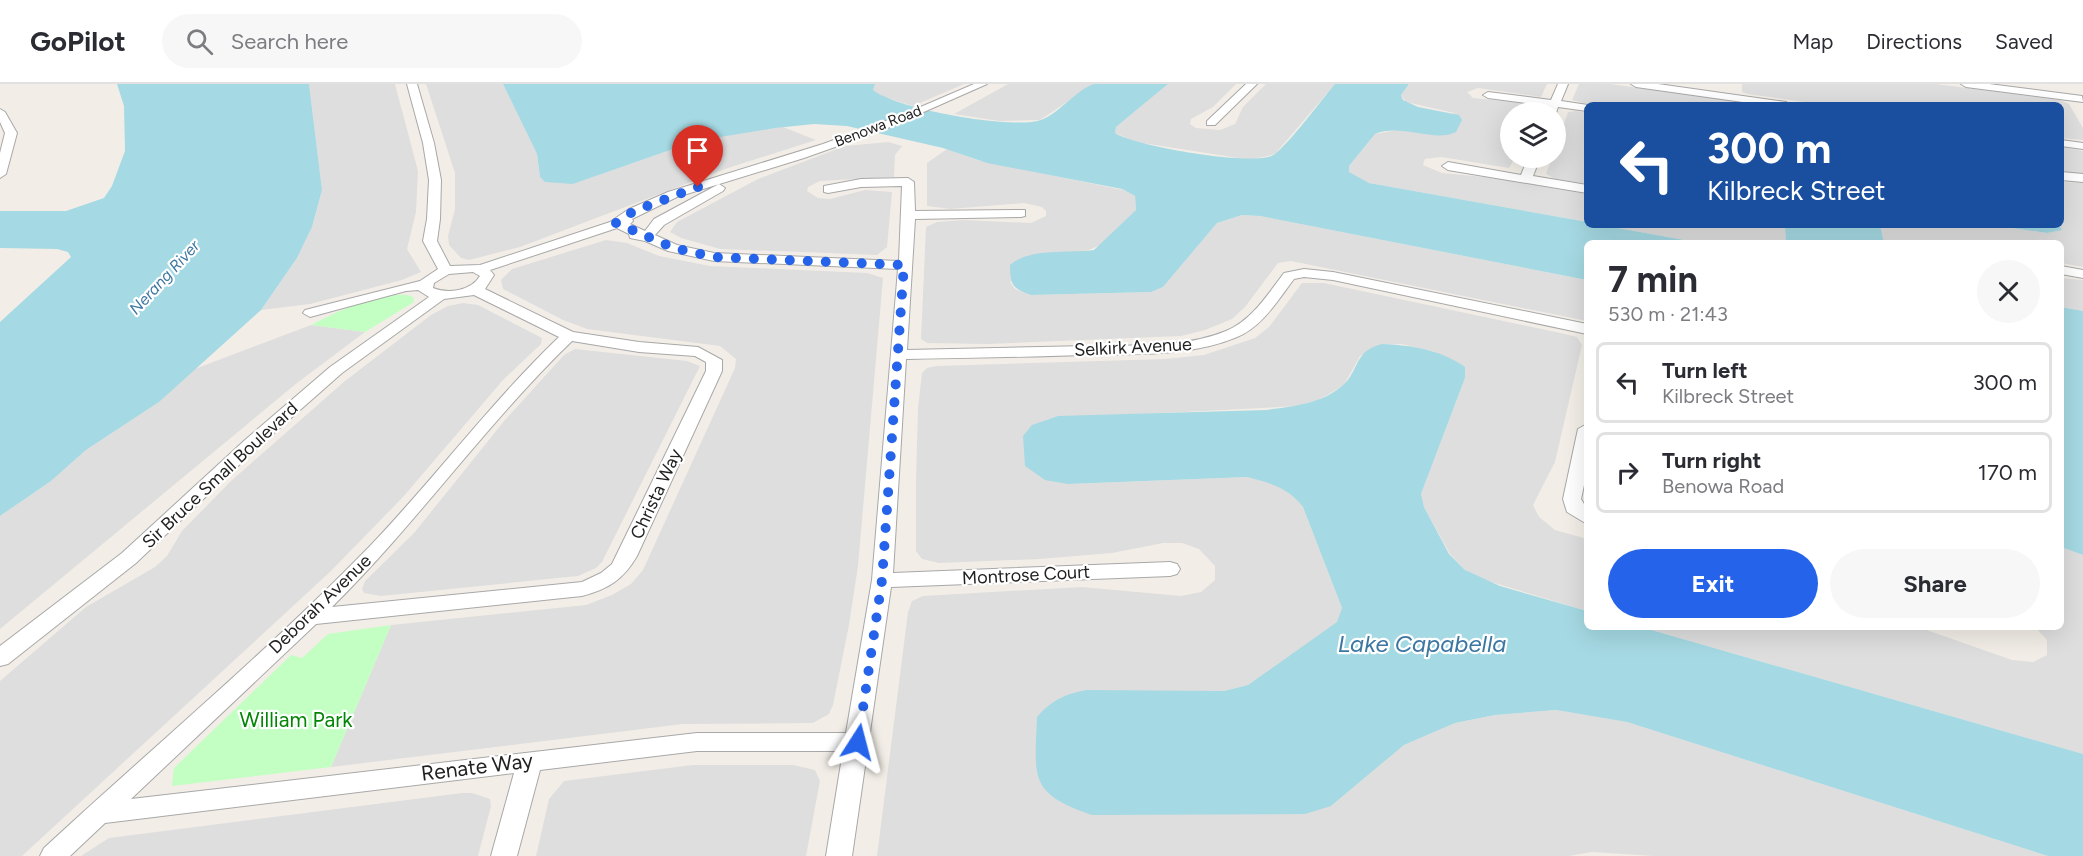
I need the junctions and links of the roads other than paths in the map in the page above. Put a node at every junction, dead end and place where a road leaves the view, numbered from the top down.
1 (412, 84) edge
2 (982, 84) edge
3 (1252, 84) edge
4 (1563, 84) edge
5 (1636, 84) edge
6 (1724, 84) edge
7 (1966, 84) edge
8 (2073, 84) edge
9 (1488, 95) dead end
10 (1722, 96) junction
11 (2083, 99) edge
12 (1523, 102) edge
13 (1556, 102) edge
14 (1765, 102) edge
15 (1566, 108) edge
16 (1584, 108) edge
17 (0, 112) edge
18 (1211, 123) dead end
19 (2064, 143) edge
20 (2083, 146) edge
21 (772, 165) junction
22 (1448, 166) dead end
23 (0, 168) edge
24 (1530, 168) edge
25 (0, 174) edge
26 (2064, 176) edge
27 (1526, 178) junction
28 (2083, 178) edge
29 (719, 188) junction
30 (1584, 188) edge
31 (828, 189) dead end
32 (1021, 213) dead end
33 (909, 216) junction
34 (616, 223) junction
35 (647, 237) junction
36 (571, 238) junction
37 (904, 265) junction
38 (481, 269) junction
39 (446, 270) junction
40 (2064, 271) edge
41 (2083, 274) edge
42 (424, 285) junction
43 (474, 289) junction
44 (441, 295) junction
45 (310, 313) dead end
46 (1584, 328) edge
47 (569, 336) junction
48 (897, 356) junction
49 (1584, 443) edge
50 (1584, 516) edge
51 (1170, 568) dead end
52 (882, 580) junction
53 (308, 617) junction
54 (0, 658) edge
55 (858, 742) junction
56 (530, 761) junction
57 (98, 813) junction
58 (53, 856) edge
59 (504, 856) edge
60 (839, 856) edge

1 - 39 street
2 - 21 street, Benowa Road
3 - 18 street
4 - 13 street
5 - 10 street
6 - 10 street
7 - 11 street
8 - 11 street
9 - 12 street
10 - 14 street
15 - 16 street
17 - 23 street
19 - 20 street
21 - 29 street, Benowa Road
21 - 34 street, Benowa Road
22 - 27 street
23 - 25 street
24 - 27 street
26 - 28 street
27 - 30 street
29 - 34 street, Benowa Road
29 - 35 street
31 - 33 street
32 - 33 street
33 - 37 street
34 - 35 street
34 - 36 street, Benowa Road
35 - 36 street
35 - 37 street
36 - 38 street, Benowa Road
37 - 48 street
38 - 39 street, Benowa Road
38 - 43 street
39 - 42 street
40 - 41 street
42 - 44 street
42 - 45 street
43 - 44 street
43 - 47 street, Christa Way
44 - 54 street, Sir Bruce Small Boulevard
46 - 48 street, Selkirk Avenue
47 - 53 street, Deborah Avenue
47 - 53 street, Christa Way
48 - 52 street
49 - 50 street
51 - 52 street, Montrose Court
52 - 55 street
53 - 57 street, Deborah Avenue
55 - 56 street, Renate Way
55 - 60 street
56 - 57 street, Renate Way
56 - 59 street
57 - 58 street, Deborah Avenue

